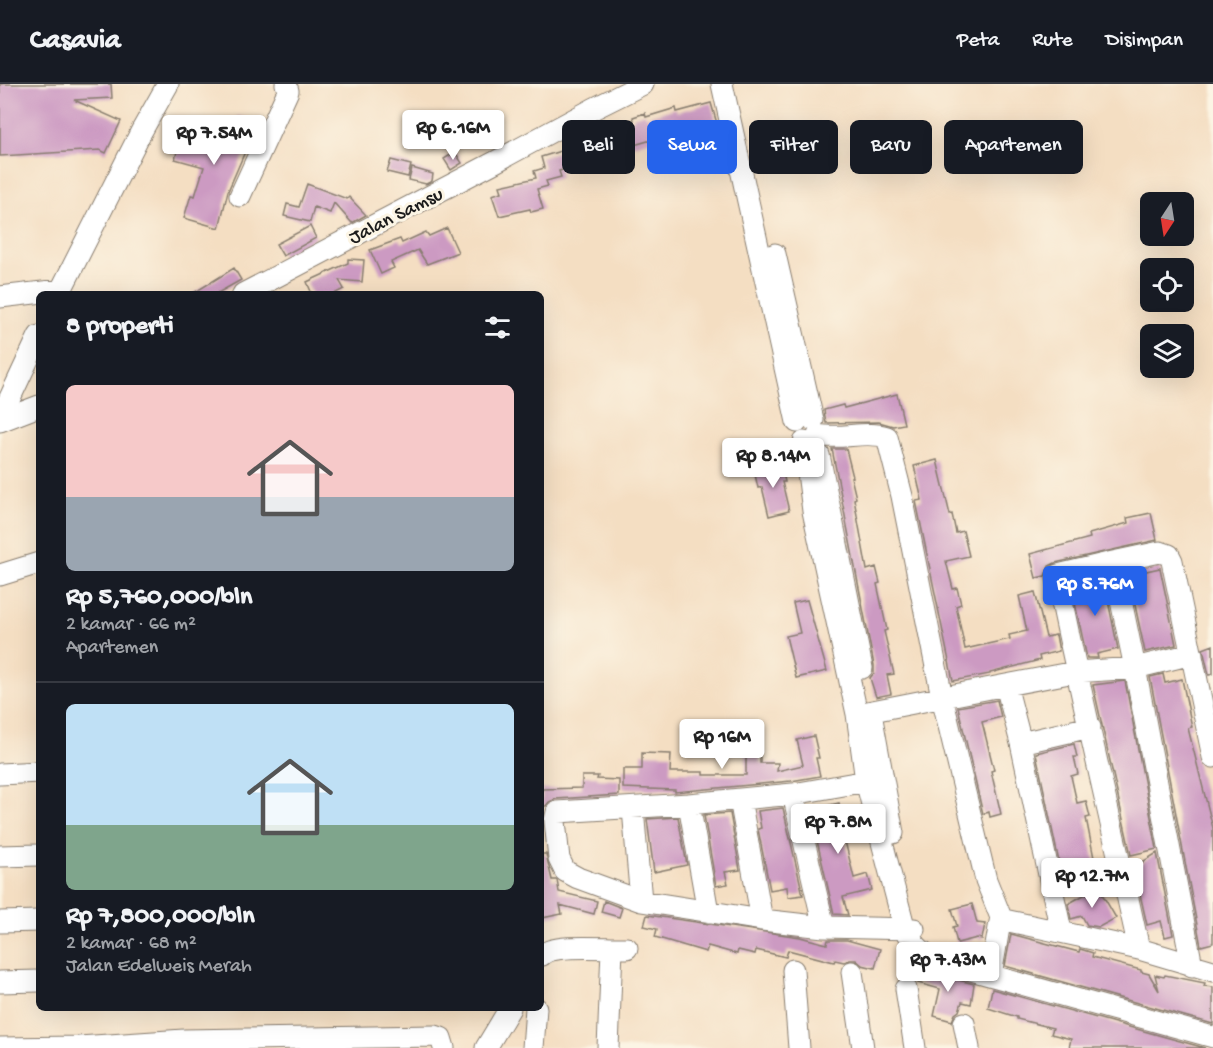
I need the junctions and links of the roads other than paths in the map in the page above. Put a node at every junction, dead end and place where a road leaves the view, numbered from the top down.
1 (168, 84) edge
2 (286, 84) edge
3 (643, 84) edge
4 (722, 84) edge
5 (733, 84) edge
6 (240, 196) dead end
7 (770, 264) junction
8 (60, 291) edge
9 (249, 291) edge
10 (36, 294) edge
11 (0, 297) edge
12 (36, 342) edge
13 (36, 407) edge
14 (0, 420) edge
15 (810, 432) junction
16 (1113, 562) junction
17 (36, 564) edge
18 (0, 575) edge
19 (1192, 654) junction
20 (1135, 668) junction
21 (1076, 672) junction
22 (1006, 685) junction
23 (942, 697) junction
24 (864, 713) junction
25 (1090, 728) junction
26 (1022, 742) junction
27 (1213, 757) edge
28 (36, 772) edge
29 (0, 774) edge
30 (874, 780) junction
31 (794, 794) junction
32 (741, 799) junction
33 (689, 804) junction
34 (633, 809) junction
35 (36, 855) edge
36 (0, 856) edge
37 (641, 901) junction
38 (708, 912) junction
39 (762, 920) junction
40 (1002, 920) junction
41 (36, 921) edge
42 (0, 922) edge
43 (824, 927) junction
44 (1061, 931) junction
45 (910, 934) junction
46 (1139, 949) junction
47 (544, 952) edge
48 (1192, 966) junction
49 (793, 970) dead end
50 (1213, 971) edge
51 (852, 972) dead end
52 (991, 975) junction
53 (36, 981) edge
54 (0, 982) edge
55 (906, 989) dead end
56 (508, 1011) edge
57 (536, 1011) edge
58 (964, 1023) dead end
59 (1213, 1038) edge
60 (373, 1042) edge
61 (183, 1044) edge
62 (216, 1044) edge
63 (114, 1046) edge
64 (0, 1048) edge
65 (444, 1048) edge
66 (486, 1048) edge
67 (533, 1048) edge
68 (608, 1048) edge
69 (799, 1048) edge
70 (863, 1048) edge
71 (915, 1048) edge
72 (969, 1048) edge

1 - 8 street
2 - 6 street
3 - 9 street, Jalan Samsu
4 - 7 street
5 - 7 street
7 - 15 street
10 - 11 street
12 - 14 street
13 - 14 street
15 - 23 street
15 - 24 street
16 - 19 street
16 - 20 street
16 - 21 street
17 - 18 street
19 - 20 street
19 - 27 street
20 - 21 street
20 - 48 street
21 - 22 street
21 - 25 street
22 - 23 street
22 - 26 street
23 - 24 street
23 - 40 street
24 - 30 street
25 - 26 street
25 - 46 street
26 - 44 street
28 - 29 street
30 - 31 street
30 - 45 street
31 - 32 street
31 - 43 street
32 - 33 street
32 - 39 street
33 - 34 street
33 - 38 street
34 - 37 street
34 - 37 street
35 - 36 street
37 - 38 street
38 - 39 street
39 - 43 street
40 - 44 street
40 - 52 street
41 - 42 street
43 - 45 street
44 - 46 street
45 - 52 street
46 - 48 street
47 - 68 street
48 - 50 street
49 - 69 street
51 - 70 street
52 - 59 street
53 - 54 street
55 - 71 street
56 - 66 street
57 - 67 street
58 - 72 street
60 - 62 street
60 - 65 street
61 - 62 street
61 - 63 street
63 - 64 street

